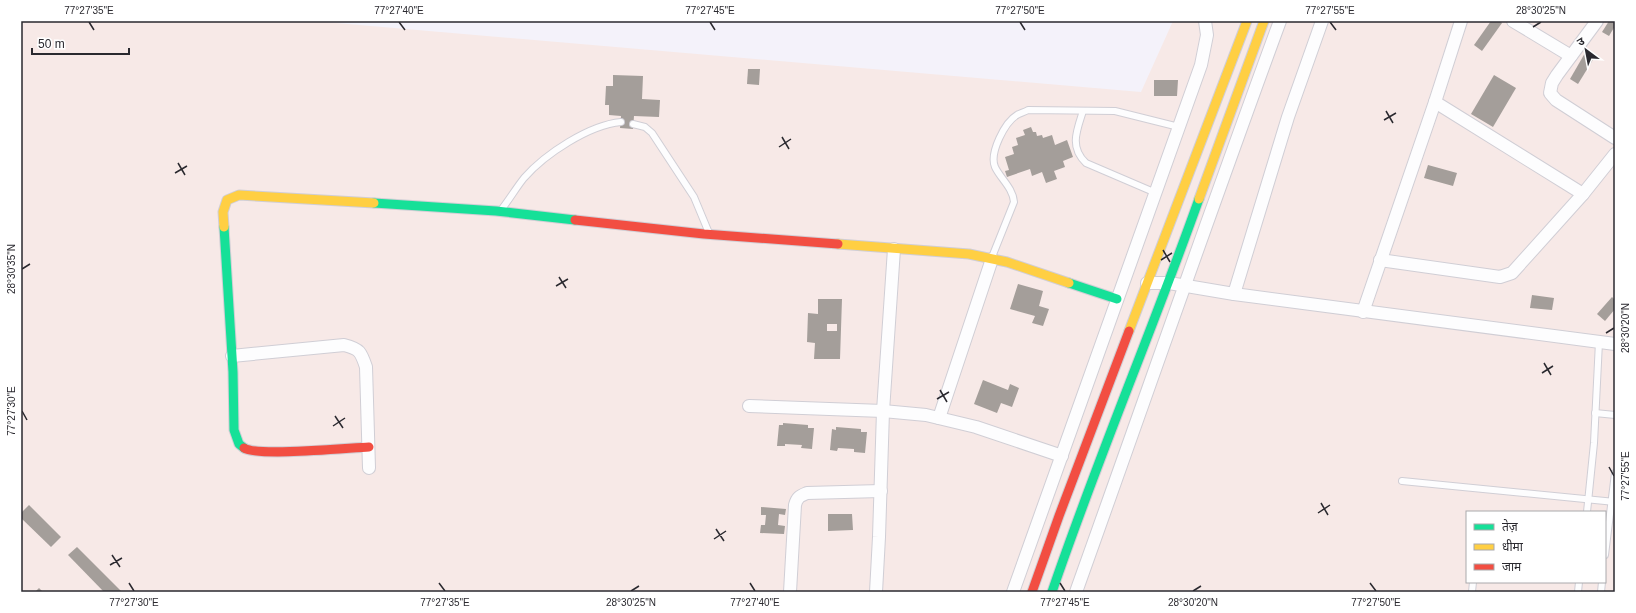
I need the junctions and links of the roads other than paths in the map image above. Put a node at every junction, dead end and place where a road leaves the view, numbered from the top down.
1 (1205, 21) edge
2 (1247, 21) edge
3 (1264, 21) edge
4 (1280, 21) edge
5 (1322, 21) edge
6 (1461, 21) edge
7 (1514, 21) edge
8 (1597, 21) edge
9 (1571, 56) junction
10 (1435, 102) junction
11 (1083, 110) junction
12 (621, 122) dead end
13 (633, 124) dead end
14 (1179, 127) junction
15 (1615, 138) edge
16 (1615, 154) edge
17 (1156, 193) junction
18 (1583, 194) junction
19 (500, 212) junction
20 (709, 234) junction
21 (894, 249) junction
22 (992, 259) junction
23 (1380, 260) junction
24 (1147, 283) junction
25 (1169, 283) junction
26 (1184, 285) junction
27 (1234, 294) junction
28 (1118, 299) junction
29 (1363, 312) junction
30 (1599, 342) junction
31 (1615, 344) edge
32 (232, 356) junction
33 (749, 406) dead end
34 (883, 411) junction
35 (1595, 413) junction
36 (1615, 415) edge
37 (938, 418) junction
38 (369, 446) junction
39 (1062, 456) junction
40 (369, 468) dead end
41 (1615, 473) edge
42 (1402, 481) dead end
43 (881, 491) junction
44 (1588, 499) junction
45 (1613, 502) edge
46 (1586, 511) edge
47 (1607, 516) edge
48 (1606, 536) edge
49 (790, 592) edge
50 (876, 592) edge
51 (1013, 592) edge
52 (1032, 592) edge
53 (1052, 592) edge
54 (1076, 592) edge

1 - 14 street
2 - 24 street
3 - 25 street
4 - 26 street
5 - 27 street
6 - 10 street
7 - 9 street
8 - 9 street
9 - 15 street
10 - 18 street
10 - 23 street
11 - 14 lane
11 - 17 lane
11 - 22 lane
12 - 19 lane
13 - 20 lane
14 - 17 street
16 - 18 street
17 - 28 street
18 - 23 street
19 - 20 street
19 - 32 street
20 - 21 street
21 - 22 street
21 - 34 street
22 - 28 street
22 - 37 street
23 - 29 street
24 - 25 street
24 - 52 street
25 - 26 street
25 - 53 street
26 - 27 street
26 - 54 street
27 - 29 street
28 - 39 street
29 - 30 street
30 - 31 street
30 - 35 lane
32 - 38 street
32 - 38 street
33 - 34 street
34 - 37 street
34 - 43 street
35 - 36 lane
35 - 44 lane
37 - 39 street
38 - 40 street
39 - 51 street
41 - 45 lane
42 - 44 lane
43 - 49 street
43 - 50 street
44 - 45 lane
44 - 46 lane
45 - 47 lane
47 - 48 lane

